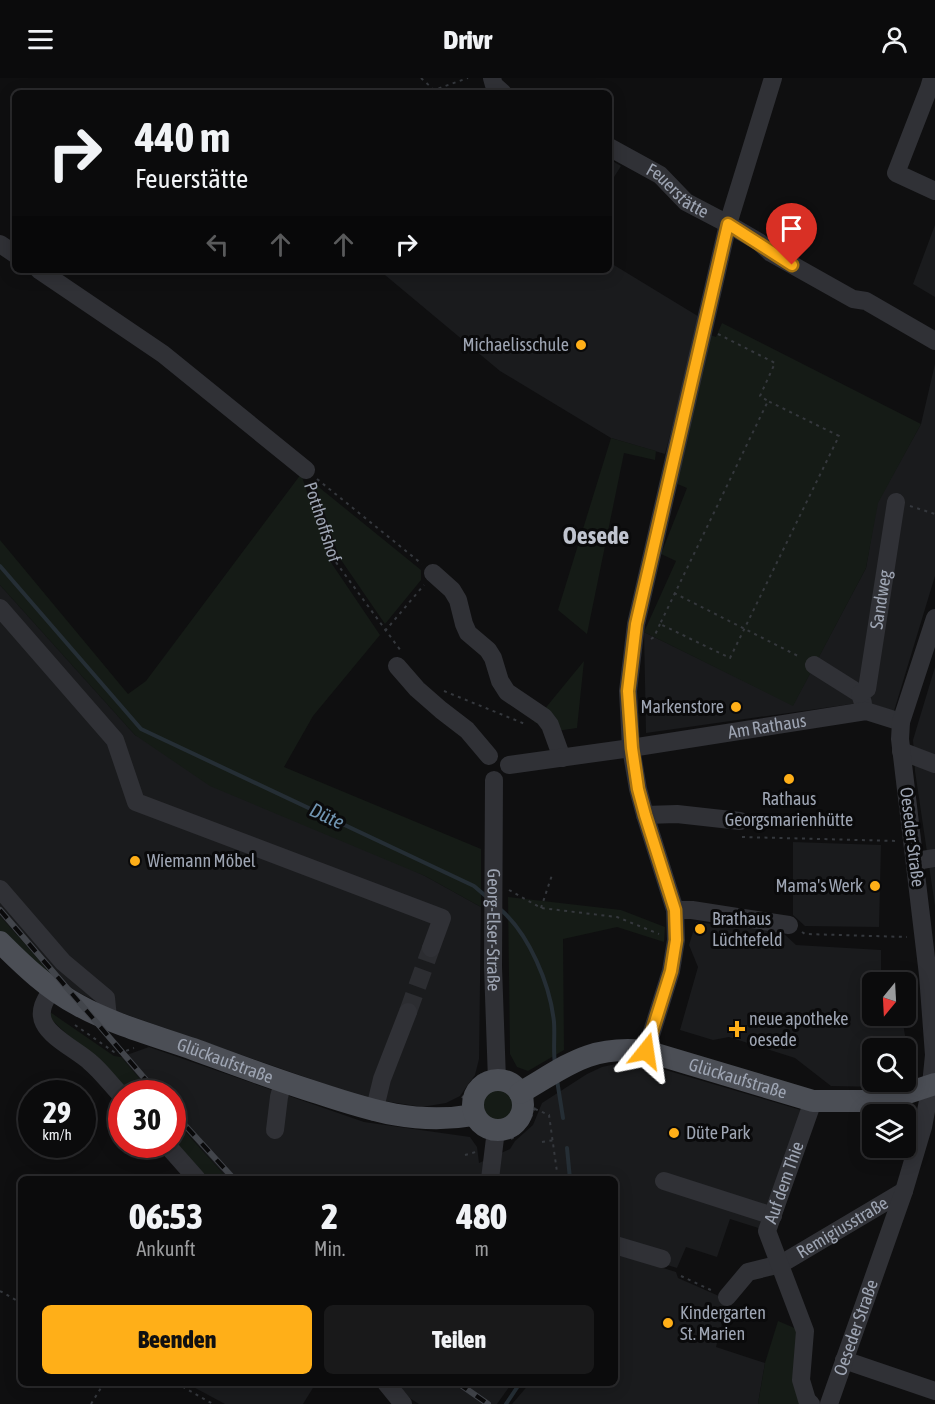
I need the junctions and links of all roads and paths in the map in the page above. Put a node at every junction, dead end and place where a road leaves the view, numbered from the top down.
1 (421, 78) edge
2 (468, 78) edge
3 (773, 78) edge
4 (932, 78) edge
5 (612, 149) edge
6 (935, 191) edge
7 (728, 224) junction
8 (43, 273) edge
9 (704, 327) junction
10 (935, 341) edge
11 (768, 400) junction
12 (306, 470) junction
13 (896, 502) joint
14 (935, 514) edge
15 (434, 573) junction
16 (674, 593) junction
17 (0, 608) edge
18 (935, 618) edge
19 (660, 624) junction
20 (745, 629) junction
21 (385, 631) junction
22 (654, 637) dead end
23 (402, 662) joint
24 (814, 665) joint
25 (443, 690) dead end
26 (863, 702) junction
27 (901, 722) junction
28 (554, 736) junction
29 (632, 748) junction
30 (901, 751) junction
31 (489, 756) junction
32 (562, 758) junction
33 (935, 764) edge
34 (510, 765) junction
35 (494, 780) junction
36 (645, 815) junction
37 (741, 829) joint
38 (913, 840) junction
39 (935, 858) edge
40 (916, 861) junction
41 (552, 874) dead end
42 (493, 881) junction
43 (0, 889) edge
44 (541, 908) junction
45 (675, 910) junction
46 (789, 925) joint
47 (924, 937) junction
48 (676, 940) junction
49 (0, 942) edge
50 (431, 948) tunnel mouth
51 (52, 989) junction
52 (408, 1012) tunnel mouth
53 (108, 1018) junction
54 (646, 1051) junction
55 (490, 1074) junction
56 (108, 1081) edge
57 (283, 1082) junction
58 (933, 1085) edge
59 (534, 1096) junction
60 (813, 1101) junction
61 (467, 1107) junction
62 (374, 1112) junction
63 (275, 1130) dead end
64 (495, 1140) junction
65 (553, 1140) junction
66 (542, 1142) dead end
67 (465, 1155) dead end
68 (178, 1158) edge
69 (194, 1176) edge
70 (490, 1176) edge
71 (558, 1176) edge
72 (664, 1181) dead end
73 (904, 1191) junction
74 (773, 1216) junction
75 (618, 1246) edge
76 (662, 1259) dead end
77 (781, 1264) junction
78 (681, 1276) dead end
79 (0, 1291) edge
80 (727, 1297) joint
81 (18, 1301) edge
82 (844, 1360) junction
83 (102, 1386) edge
84 (181, 1386) edge
85 (389, 1386) edge
86 (935, 1391) edge
87 (91, 1404) edge
88 (213, 1404) edge
89 (404, 1404) edge
90 (811, 1404) edge
91 (829, 1404) edge

1 - 2 path
3 - 7 street
4 - 6 street
5 - 7 street, Feuerstätte
7 - 9 street
7 - 10 street, Feuerstätte
8 - 12 street, Potthoffshof
9 - 11 path
9 - 29 street
11 - 16 path
11 - 20 path
12 - 15 path
12 - 21 path, Potthoffshof
13 - 14 path
13 - 26 street, Sandweg
15 - 21 path
15 - 28 street
16 - 19 path
16 - 20 path
17 - 50 street
18 - 27 street, Oeseder Straße
19 - 20 path
19 - 22 path
20 - 24 path
21 - 23 path, Potthoffshof
23 - 31 street
24 - 26 street
25 - 28 path
26 - 27 street, Am Rathaus
26 - 29 street, Am Rathaus
27 - 30 street, Oeseder Straße
28 - 32 street
29 - 32 street
29 - 36 street
30 - 33 street
30 - 38 street, Oeseder Straße
31 - 34 street
31 - 35 street
32 - 34 street
34 - 35 street
35 - 42 street, Georg-Elser-Straße
36 - 37 street
36 - 45 street
37 - 38 path
38 - 40 street, Oeseder Straße
39 - 40 street
40 - 47 street, Oeseder Straße
41 - 44 path
42 - 44 path
42 - 55 street, Georg-Elser-Straße
43 - 53 street
44 - 48 path
45 - 46 street
45 - 48 street
46 - 47 path
47 - 58 street, Oeseder Straße
48 - 54 street
49 - 51 main road, Glückaufstraße
51 - 53 main road, Glückaufstraße
51 - 56 street
52 - 62 street
53 - 57 main road, Glückaufstraße
54 - 59 main road, Glückaufstraße
54 - 60 main road, Glückaufstraße
55 - 59 main road
55 - 61 main road
55 - 61 path
57 - 62 main road, Glückaufstraße
57 - 63 street
58 - 60 main road, Glückaufstraße
58 - 73 street, Oeseder Straße
59 - 64 main road
59 - 64 path
59 - 65 path
60 - 74 street, Auf dem Thie
61 - 62 main road, Glückaufstraße
61 - 64 main road
64 - 67 path
64 - 70 street
65 - 66 path
65 - 71 path
68 - 69 street
72 - 74 street
73 - 77 street, Remigiusstraße
73 - 82 street, Oeseder Straße
74 - 77 street, Auf dem Thie
75 - 76 street
77 - 80 street
77 - 90 street, Auf dem Thie
78 - 80 path
79 - 81 path
82 - 86 street
82 - 91 street, Oeseder Straße
83 - 87 path
84 - 88 path
85 - 89 street

